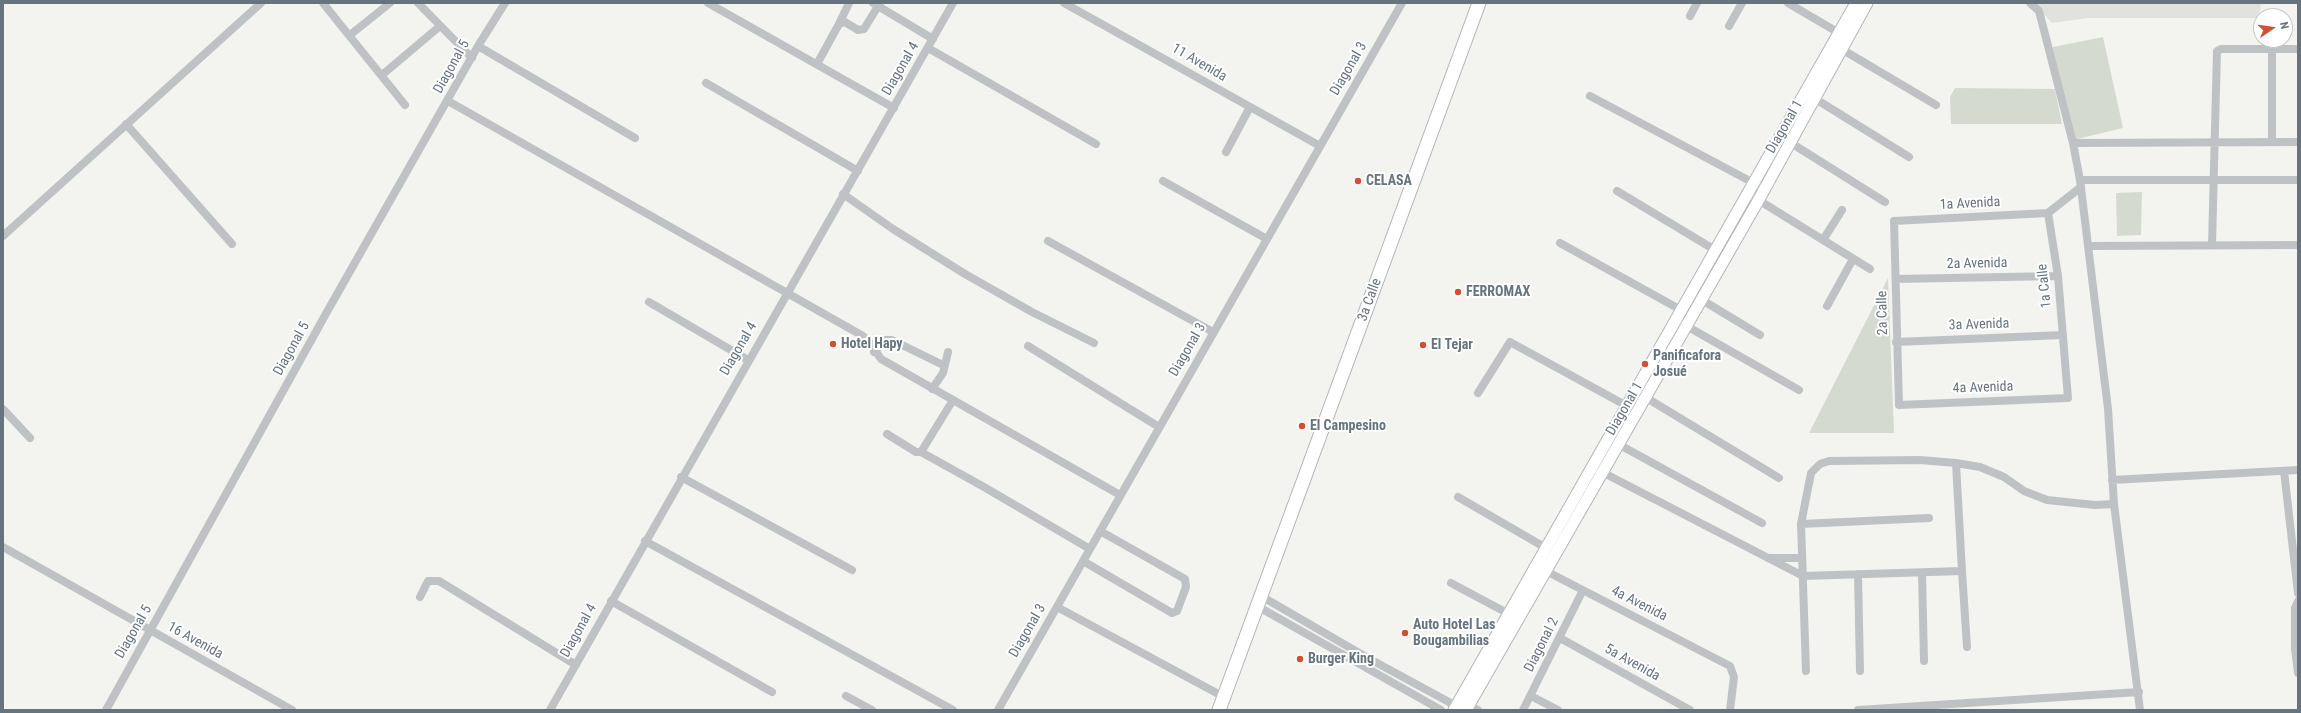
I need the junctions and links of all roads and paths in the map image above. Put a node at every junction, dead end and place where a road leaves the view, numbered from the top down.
1 (261, 3) edge
2 (323, 3) edge
3 (390, 3) edge
4 (418, 3) edge
5 (506, 3) edge
6 (708, 3) edge
7 (849, 3) edge
8 (953, 3) edge
9 (1064, 3) edge
10 (1402, 3) edge
11 (1479, 3) edge
12 (1697, 3) edge
13 (1742, 3) edge
14 (1788, 3) edge
15 (1856, 3) edge
16 (1867, 3) edge
17 (2030, 3) edge
18 (877, 4) edge
19 (1690, 16) dead end
20 (839, 24) junction
21 (1849, 25) junction
22 (440, 26) junction
23 (1729, 26) dead end
24 (1839, 32) junction
25 (350, 35) junction
26 (933, 39) junction
27 (478, 46) junction
28 (1837, 47) junction
29 (928, 48) junction
30 (2272, 49) junction
31 (2298, 49) edge
32 (472, 58) junction
33 (818, 64) junction
34 (382, 75) junction
35 (1820, 76) junction
36 (706, 83) dead end
37 (1590, 96) dead end
38 (1814, 98) junction
39 (448, 101) junction
40 (405, 105) dead end
41 (1936, 105) dead end
42 (1250, 107) junction
43 (894, 108) junction
44 (126, 124) junction
45 (635, 138) dead end
46 (2272, 142) junction
47 (2298, 142) edge
48 (1791, 143) junction
49 (2073, 143) junction
50 (2215, 143) junction
51 (1096, 144) dead end
52 (1320, 146) junction
53 (1226, 152) dead end
54 (1910, 157) dead end
55 (858, 171) junction
56 (2214, 180) junction
57 (2298, 180) edge
58 (1163, 181) dead end
59 (1753, 183) junction
60 (2081, 184) junction
61 (1764, 190) junction
62 (1616, 191) dead end
63 (1747, 193) junction
64 (843, 194) junction
65 (1758, 201) junction
66 (1885, 202) dead end
67 (1842, 210) dead end
68 (2048, 213) junction
69 (1894, 221) joint
70 (3, 236) edge
71 (1266, 239) junction
72 (1823, 240) junction
73 (1048, 241) dead end
74 (1560, 243) dead end
75 (232, 244) dead end
76 (2212, 245) junction
77 (2298, 245) edge
78 (2088, 246) junction
79 (1715, 250) junction
80 (1854, 259) junction
81 (1870, 269) dead end
82 (2058, 276) junction
83 (1896, 279) junction
84 (786, 294) junction
85 (1702, 300) junction
86 (649, 302) dead end
87 (1827, 306) dead end
88 (1678, 315) junction
89 (1686, 326) junction
90 (1213, 332) junction
91 (2063, 335) junction
92 (1760, 336) dead end
93 (1896, 342) junction
94 (1094, 343) dead end
95 (1028, 346) dead end
96 (874, 352) junction
97 (948, 352) dead end
98 (748, 360) junction
99 (943, 365) junction
100 (932, 388) junction
101 (1799, 390) dead end
102 (1478, 392) dead end
103 (1645, 397) junction
104 (2068, 398) joint
105 (953, 400) junction
106 (1899, 405) joint
107 (1627, 406) junction
108 (3, 410) edge
109 (1159, 427) junction
110 (887, 434) dead end
111 (30, 438) dead end
112 (1618, 444) junction
113 (920, 452) junction
114 (1956, 463) junction
115 (1592, 467) junction
116 (2298, 470) edge
117 (2284, 471) junction
118 (1602, 472) junction
119 (681, 477) junction
120 (1779, 478) dead end
121 (2112, 480) junction
122 (1120, 495) junction
123 (1458, 497) dead end
124 (2114, 504) junction
125 (1929, 518) dead end
126 (1762, 523) dead end
127 (1800, 524) junction
128 (1100, 531) junction
129 (645, 541) junction
130 (3, 547) edge
131 (1090, 548) junction
132 (1546, 548) junction
133 (1765, 558) junction
134 (1802, 558) junction
135 (1083, 561) junction
136 (1541, 568) junction
137 (852, 570) dead end
138 (1962, 571) junction
139 (1922, 573) junction
140 (1858, 574) junction
141 (1803, 576) junction
142 (1451, 583) dead end
143 (1584, 590) junction
144 (2298, 593) edge
145 (420, 598) dead end
146 (611, 601) junction
147 (1259, 601) junction
148 (2298, 601) edge
149 (1057, 607) junction
150 (1509, 614) junction
151 (1315, 628) junction
152 (150, 630) junction
153 (1310, 636) junction
154 (1560, 638) junction
155 (1968, 647) dead end
156 (1924, 661) dead end
157 (576, 665) junction
158 (1806, 671) dead end
159 (1860, 671) dead end
160 (2298, 673) edge
161 (772, 692) dead end
162 (2139, 692) junction
163 (846, 696) dead end
164 (1531, 696) junction
165 (1224, 697) junction
166 (1974, 706) edge
167 (1464, 707) edge
168 (106, 710) edge
169 (292, 710) edge
170 (550, 710) edge
171 (872, 710) edge
172 (953, 710) edge
173 (998, 710) edge
174 (1220, 710) edge
175 (1441, 710) edge
176 (1523, 710) edge
177 (1558, 710) edge
178 (1690, 710) edge
179 (1730, 710) edge
180 (1858, 710) edge
181 (2140, 710) edge

1 - 44 street
2 - 25 street
3 - 25 street
4 - 22 street
5 - 27 street, Diagonal 5
6 - 33 street
7 - 20 street
8 - 26 street, Diagonal 4
9 - 42 street, 11 Avenida
10 - 52 street, Diagonal 3
11 - 147 main road, 3a Calle
12 - 19 street
13 - 23 street
14 - 24 street
15 - 21 main road, Diagonal 1
16 - 21 main road, Diagonal 1
17 - 49 street
18 - 20 street
18 - 26 street
20 - 33 street
21 - 24 main road, Diagonal 1
21 - 28 main road, Diagonal 1
22 - 32 street
22 - 34 street
24 - 28 main road, Diagonal 1
25 - 34 street
26 - 29 street, Diagonal 4
27 - 32 street, Diagonal 5
27 - 45 street
28 - 35 main road, Diagonal 1
28 - 41 street
29 - 43 street, Diagonal 4
29 - 51 street
30 - 31 street
30 - 46 street
30 - 50 street
32 - 39 street, Diagonal 5
33 - 43 street
34 - 40 street
35 - 38 main road, Diagonal 1
35 - 59 main road, Diagonal 1
36 - 55 street
37 - 59 street
38 - 48 main road, Diagonal 1
38 - 54 street
39 - 84 street
39 - 152 street, Diagonal 5
42 - 52 street, 11 Avenida
42 - 53 street
43 - 55 street, Diagonal 4
44 - 70 street
44 - 75 street
46 - 47 street
46 - 50 street
48 - 61 main road, Diagonal 1
48 - 66 street
49 - 50 street
49 - 60 street
50 - 56 street
52 - 71 street, Diagonal 3
55 - 64 street, Diagonal 4
56 - 57 street
56 - 60 street
56 - 76 street
58 - 71 street
59 - 61 street
59 - 63 main road, Diagonal 1
60 - 68 street
60 - 78 street
61 - 65 main road, Diagonal 1
62 - 79 street
63 - 65 street
63 - 79 main road, Diagonal 1
64 - 84 street, Diagonal 4
64 - 94 street
65 - 72 street
65 - 85 main road, Diagonal 1
67 - 72 street
68 - 69 street, 1a Avenida
68 - 82 street, 1a Calle
69 - 83 street, 2a Calle
71 - 90 street, Diagonal 3
72 - 80 street
73 - 90 street
74 - 88 street
76 - 77 street
76 - 78 street
78 - 121 street
79 - 88 main road, Diagonal 1
80 - 81 street
80 - 87 street
82 - 83 street, 2a Avenida
82 - 91 street, 1a Calle
83 - 93 street, 2a Calle
84 - 96 street
84 - 98 street, Diagonal 4
85 - 89 main road, Diagonal 1
85 - 92 street
86 - 98 street
88 - 89 street
88 - 107 main road, Diagonal 1
89 - 101 street
89 - 103 main road, Diagonal 1
90 - 109 street, Diagonal 3
91 - 93 street, 3a Avenida
91 - 104 street, 1a Calle
93 - 106 street, 2a Calle
95 - 109 street
96 - 99 street
96 - 100 street
97 - 99 street
98 - 119 street, Diagonal 4
99 - 100 street
100 - 105 street
102 - 107 street
103 - 112 main road, Diagonal 1
103 - 120 street
104 - 106 street, 4a Avenida
105 - 113 street
105 - 122 street
107 - 115 main road, Diagonal 1
108 - 111 street
109 - 122 street, Diagonal 3
110 - 113 street
112 - 118 main road, Diagonal 1
112 - 126 street
113 - 131 street
114 - 124 street
114 - 127 street
114 - 138 street
115 - 118 street
115 - 132 main road, Diagonal 1
116 - 117 street
117 - 121 street
117 - 144 street
118 - 133 street
118 - 136 main road, Diagonal 1
119 - 129 street, Diagonal 4
119 - 137 street
121 - 124 street
122 - 128 street, Diagonal 3
123 - 132 street
124 - 162 street
125 - 127 street
127 - 134 street
128 - 131 street, Diagonal 3
128 - 135 street
129 - 146 street, Diagonal 4
129 - 172 street
130 - 152 street, 16 Avenida
131 - 135 street, Diagonal 3
132 - 136 main road, Diagonal 1
133 - 134 street
133 - 141 street
134 - 141 street
135 - 149 street, Diagonal 3
136 - 143 street, 4a Avenida
136 - 150 main road, Diagonal 1
136 - 167 main road, Diagonal 1
138 - 139 street
138 - 155 street
139 - 140 street
139 - 156 street
140 - 141 street
140 - 159 street
141 - 158 street
142 - 150 street
143 - 154 street, Diagonal 2
143 - 179 street, 4a Avenida
145 - 157 street
146 - 157 street, Diagonal 4
146 - 161 street
147 - 151 street
147 - 153 street
147 - 165 main road, 3a Calle
148 - 160 street
149 - 165 street
149 - 173 street, Diagonal 3
150 - 167 main road, Diagonal 1
151 - 153 street
151 - 167 street
152 - 168 street, Diagonal 5
152 - 169 street, 16 Avenida
153 - 175 street
154 - 164 street, Diagonal 2
154 - 178 street, 5a Avenida
157 - 170 street, Diagonal 4
162 - 166 street
162 - 181 street
163 - 171 street
164 - 176 street, Diagonal 2
164 - 177 street
165 - 174 main road, 3a Calle
166 - 180 street

